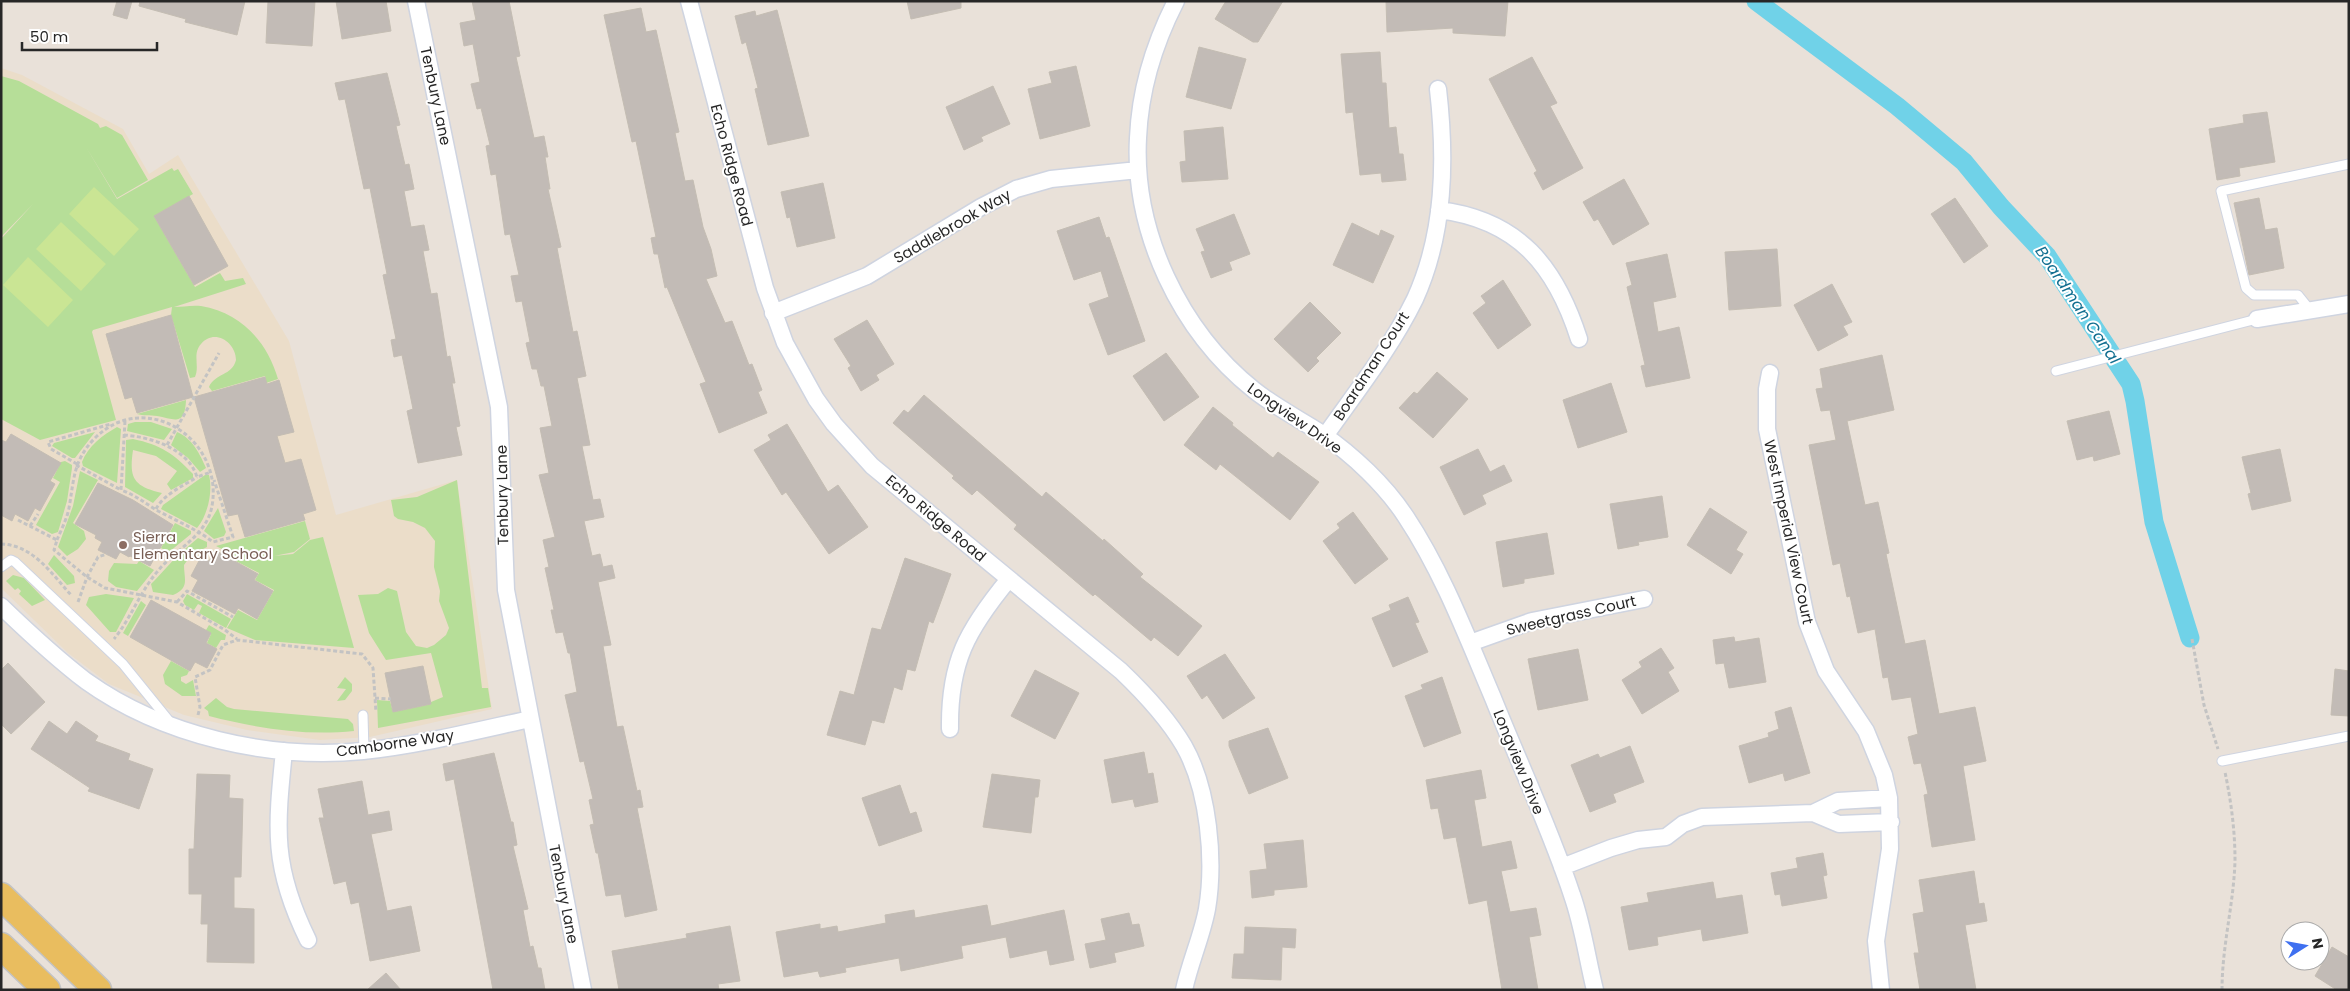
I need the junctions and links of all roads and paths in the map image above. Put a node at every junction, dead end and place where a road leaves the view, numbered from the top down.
1 (416, 1) edge
2 (689, 1) edge
3 (1176, 1) edge
4 (1438, 89) dead end
5 (2349, 164) edge
6 (1138, 170) junction
7 (1439, 210) junction
8 (2349, 304) edge
9 (2310, 310) junction
10 (773, 313) junction
11 (2257, 319) joint
12 (1579, 339) dead end
13 (219, 354) dead end
14 (2056, 371) dead end
15 (1770, 373) dead end
16 (125, 421) junction
17 (118, 422) junction
18 (178, 426) junction
19 (124, 435) junction
20 (1324, 436) junction
21 (167, 445) junction
22 (76, 464) junction
23 (211, 473) junction
24 (197, 477) junction
25 (121, 490) junction
26 (156, 509) junction
27 (38, 514) dead end
28 (18, 520) dead end
29 (30, 526) junction
30 (199, 531) junction
31 (57, 540) junction
32 (107, 554) dead end
33 (1, 567) edge
34 (87, 577) junction
35 (1009, 579) junction
36 (141, 595) junction
37 (1644, 599) dead end
38 (78, 602) dead end
39 (177, 602) junction
40 (1, 606) edge
41 (233, 617) dead end
42 (2192, 639) dead end
43 (113, 640) dead end
44 (237, 640) junction
45 (1470, 643) junction
46 (375, 698) junction
47 (390, 699) dead end
48 (376, 714) dead end
49 (198, 715) dead end
50 (363, 715) dead end
51 (530, 720) junction
52 (174, 726) junction
53 (950, 730) dead end
54 (2349, 736) edge
55 (284, 751) junction
56 (364, 751) junction
57 (2222, 761) junction
58 (1889, 798) junction
59 (1850, 800) junction
60 (1813, 813) junction
61 (1891, 822) junction
62 (1851, 824) junction
63 (1562, 867) junction
64 (1, 896) edge
65 (308, 940) dead end
66 (1, 946) edge
67 (47, 990) edge
68 (98, 990) edge
69 (582, 990) edge
70 (1184, 990) edge
71 (1595, 990) edge
72 (1881, 990) edge
73 (2222, 990) edge

1 - 51 street, Tenbury Lane
2 - 10 street, Echo Ridge Road
3 - 6 street, Longview Drive
4 - 7 street, Boardman Court
5 - 9 lane
6 - 10 street, Saddlebrook Way
6 - 20 street, Longview Drive
7 - 12 street
7 - 20 street, Boardman Court
8 - 9 street
9 - 11 street
10 - 35 street, Echo Ridge Road
11 - 14 lane
13 - 18 path
15 - 58 street, West Imperial View Court
16 - 17 path
16 - 18 path
16 - 19 path
17 - 22 path
17 - 22 path
18 - 21 path
18 - 23 path
19 - 21 path
19 - 25 path
20 - 45 street, Longview Drive
21 - 24 path
22 - 25 path
22 - 31 path
23 - 24 path
23 - 30 path
23 - 30 path
24 - 26 path
25 - 26 path
26 - 30 path
27 - 29 path
28 - 29 path
29 - 31 path
30 - 36 path
31 - 34 path
32 - 34 path
33 - 52 lane
34 - 36 path
34 - 38 path
35 - 53 street
35 - 70 street, Echo Ridge Road
36 - 39 path
36 - 43 path
37 - 45 street, Sweetgrass Court
39 - 41 path
39 - 44 path
40 - 52 street, Camborne Way
42 - 57 path
44 - 46 path
44 - 49 path
45 - 63 street, Longview Drive
46 - 47 path
46 - 48 path
50 - 56 lane
51 - 56 street, Camborne Way
51 - 69 street, Tenbury Lane
52 - 55 street, Camborne Way
54 - 57 lane
55 - 56 street, Camborne Way
55 - 65 street
57 - 73 path
58 - 59 street
58 - 61 street, West Imperial View Court
59 - 60 street
59 - 62 street
60 - 62 street
60 - 63 street
61 - 62 street
61 - 72 street, West Imperial View Court
63 - 71 street, Longview Drive
64 - 68 main road
66 - 67 main road

